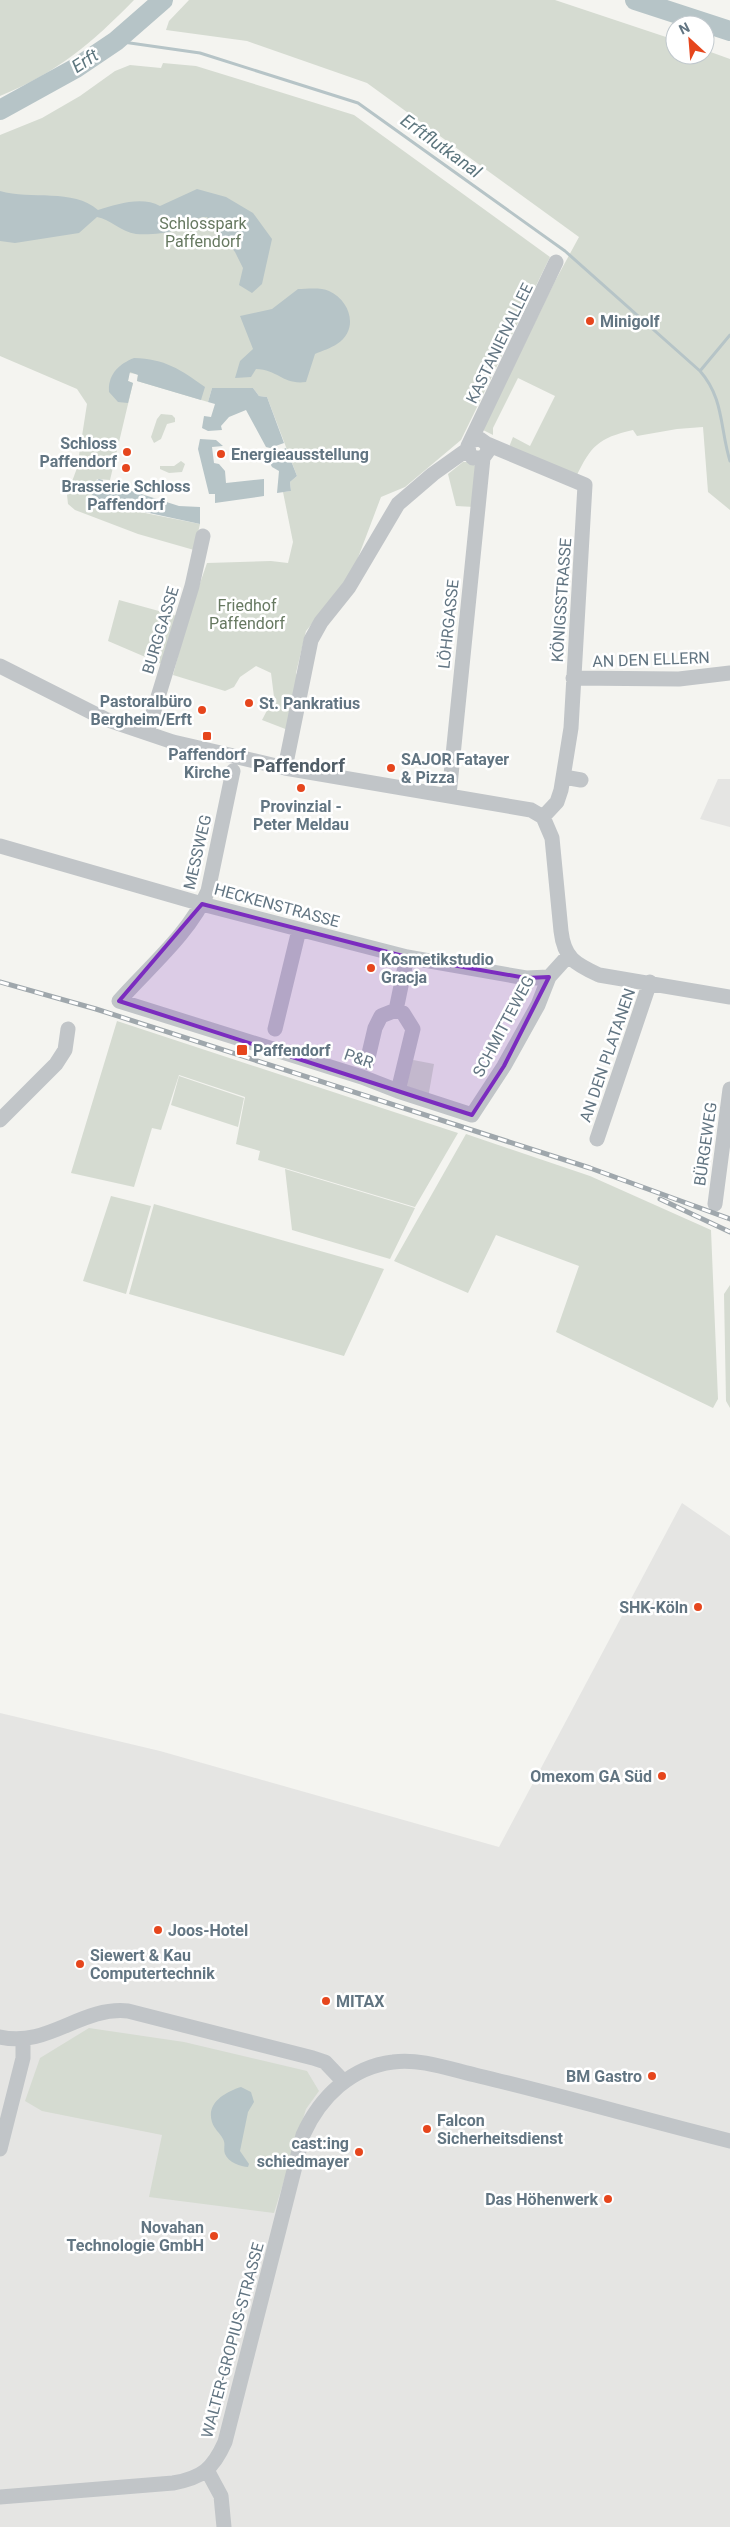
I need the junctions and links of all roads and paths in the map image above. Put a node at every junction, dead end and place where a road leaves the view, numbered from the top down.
1 (556, 262) dead end
2 (478, 448) junction
3 (203, 536) dead end
4 (0, 666) edge
5 (730, 673) edge
6 (574, 678) junction
7 (146, 733) junction
8 (285, 768) junction
9 (233, 771) dead end
10 (564, 777) junction
11 (581, 780) dead end
12 (448, 795) junction
13 (543, 817) junction
14 (0, 846) edge
15 (202, 904) junction
16 (299, 930) junction
17 (568, 956) junction
18 (407, 957) junction
19 (549, 978) junction
20 (650, 982) junction
21 (730, 997) edge
22 (118, 1001) joint
23 (396, 1010) junction
24 (68, 1029) dead end
25 (275, 1029) dead end
26 (367, 1062) dead end
27 (730, 1089) edge
28 (398, 1092) junction
29 (472, 1115) joint
30 (0, 1120) edge
31 (728, 1120) edge
32 (597, 1139) dead end
33 (715, 1204) dead end
34 (0, 2037) edge
35 (23, 2039) junction
36 (344, 2082) junction
37 (730, 2141) edge
38 (0, 2149) edge
39 (207, 2470) junction
40 (0, 2497) edge
41 (224, 2527) edge

1 - 2 street, KASTANIENALLEE
2 - 6 street, KÖNIGSSTRASSE
2 - 8 street
2 - 12 street, LÖHRGASSE
3 - 7 street, BURGGASSE
4 - 7 street
5 - 6 street, AN DEN ELLERN
6 - 10 street, KÖNIGSSTRASSE
7 - 8 street
8 - 12 street
9 - 15 street, MESSWEG
10 - 11 street
10 - 13 street, KÖNIGSSTRASSE
12 - 13 street
13 - 17 street
14 - 15 street, HECKENSTRASSE
15 - 16 street, HECKENSTRASSE
15 - 22 street, MESSWEG
16 - 18 street, HECKENSTRASSE
16 - 25 street
17 - 19 street, SCHMITTEWEG
17 - 20 street
18 - 19 street, HECKENSTRASSE
18 - 23 street
19 - 29 street, SCHMITTEWEG
20 - 21 street
20 - 32 street, AN DEN PLATANEN
22 - 28 street, P&R
23 - 26 street
23 - 28 street
24 - 30 street
27 - 31 street, BÜRGEWEG
28 - 29 street, P&R
31 - 33 street, BÜRGEWEG
34 - 35 street
35 - 36 street
35 - 38 street
36 - 37 street, WALTER-GROPIUS-STRASSE
36 - 39 street, WALTER-GROPIUS-STRASSE
39 - 40 street, WALTER-GROPIUS-STRASSE
39 - 41 street

